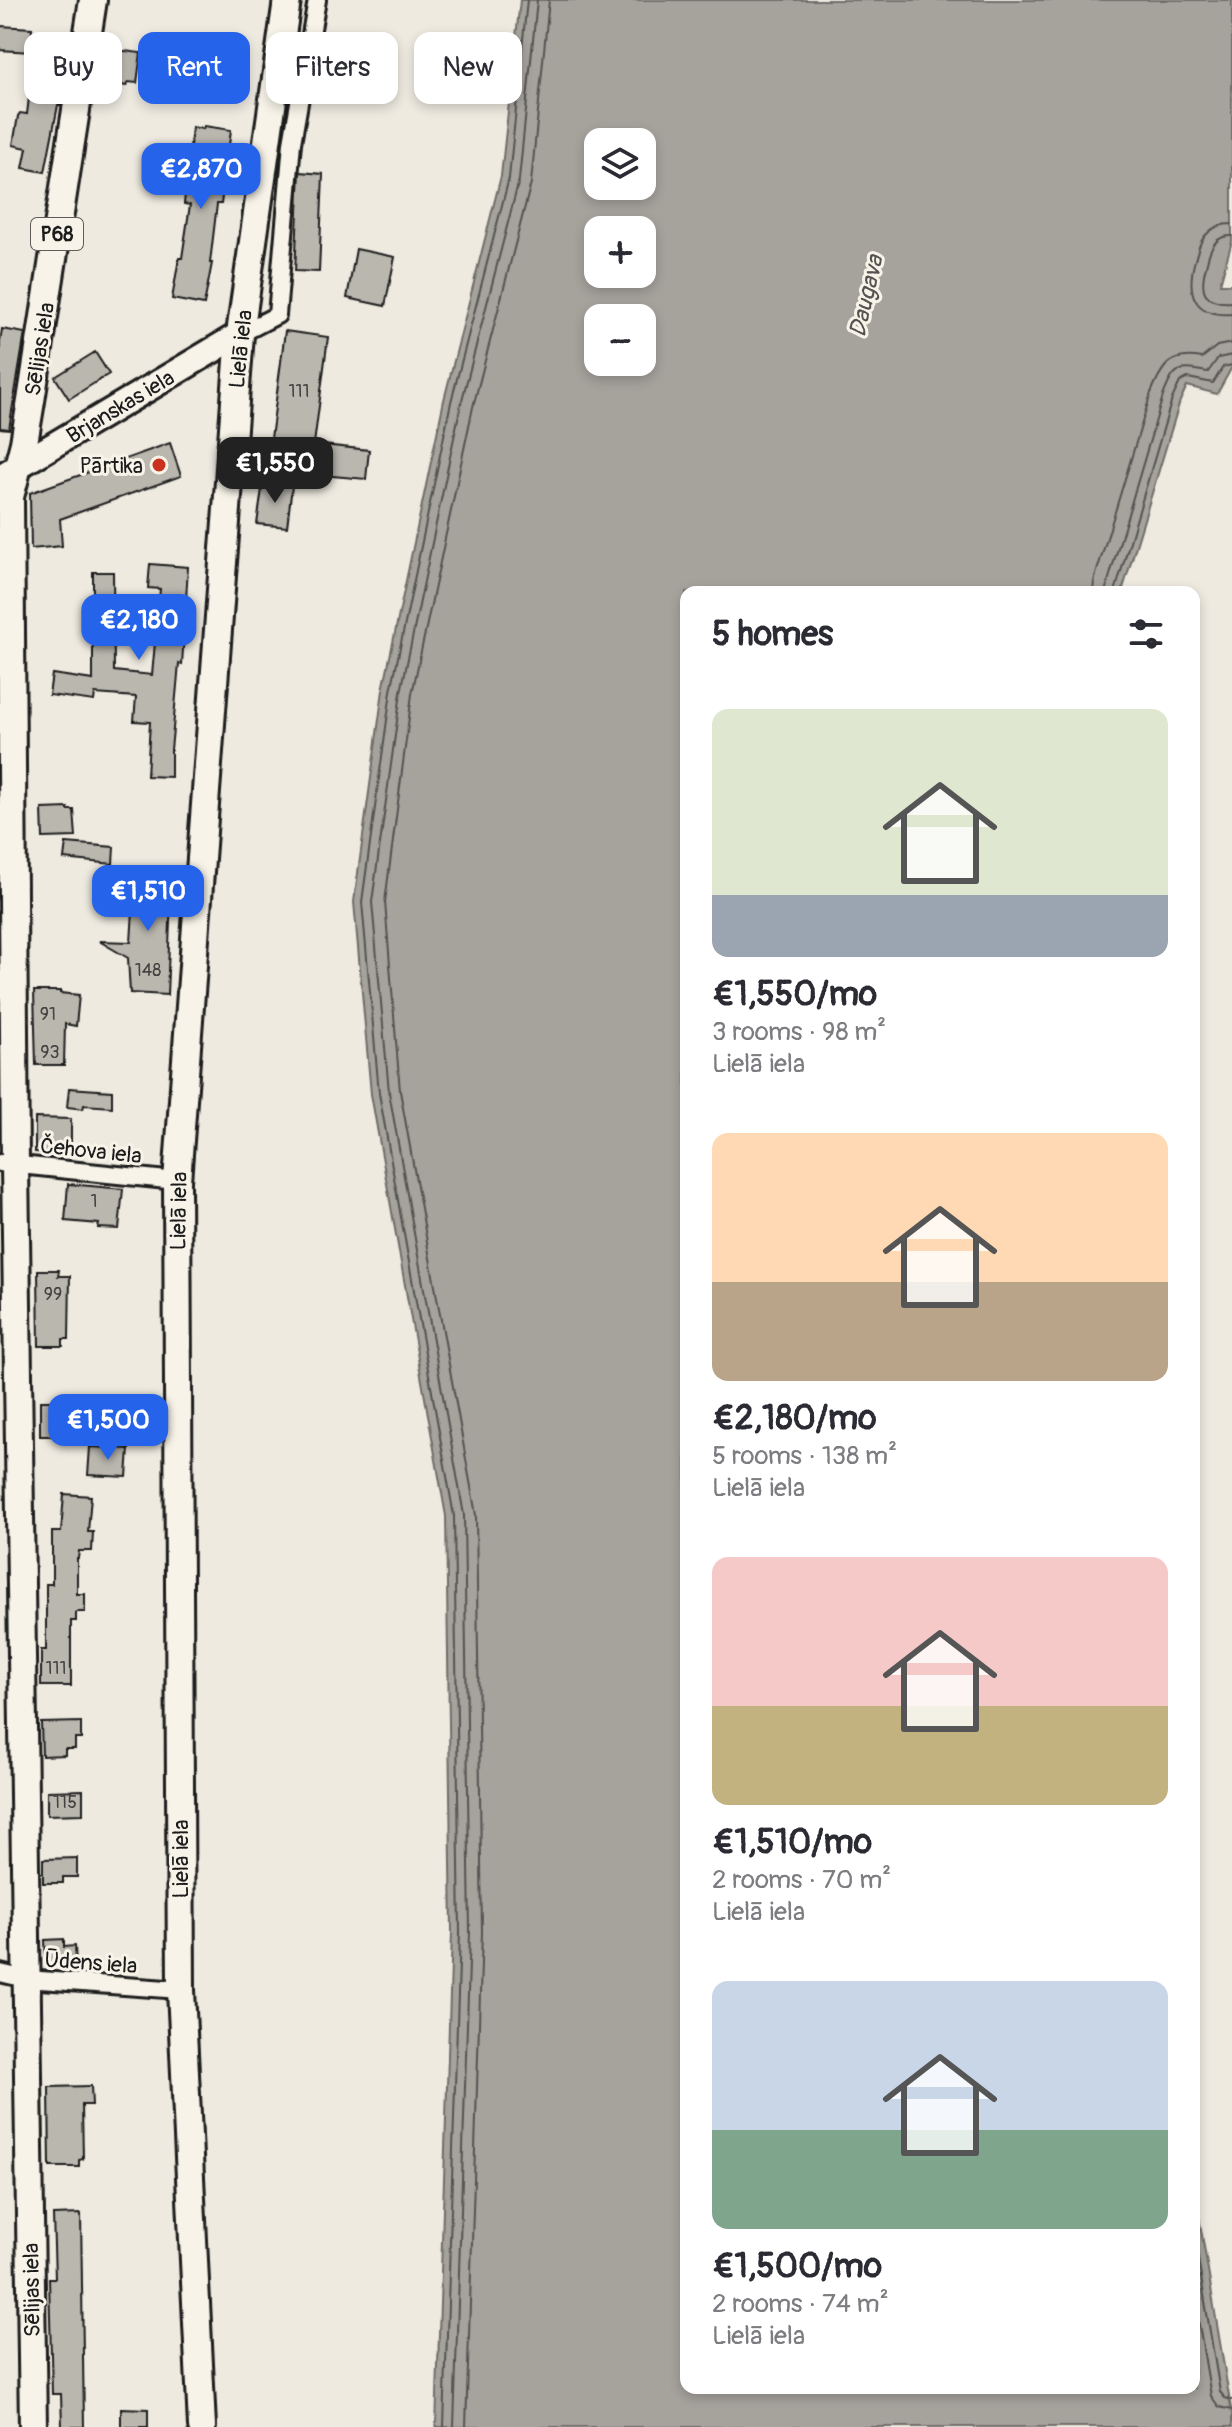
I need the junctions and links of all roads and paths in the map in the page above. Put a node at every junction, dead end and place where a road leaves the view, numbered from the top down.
1 (93, 0) edge
2 (287, 0) edge
3 (317, 0) edge
4 (240, 334) junction
5 (9, 472) edge
6 (8, 1164) edge
7 (177, 1181) junction
8 (0, 1973) edge
9 (26, 1979) junction
10 (181, 1990) junction
11 (33, 2427) edge
12 (202, 2427) edge

1 - 5 main road, Sēlijas iela / P68
2 - 4 main road, Lielā iela
3 - 4 street
4 - 5 main road, Brjanskas iela
4 - 7 main road, Lielā iela
5 - 6 main road, Sēlijas iela / P68
6 - 7 street, Čehova iela
6 - 9 main road, Sēlijas iela / P68
7 - 10 main road, Lielā iela
8 - 9 street, Ūdens iela
9 - 10 street, Ūdens iela
9 - 11 main road, Sēlijas iela / P68
10 - 12 main road, Lielā iela

